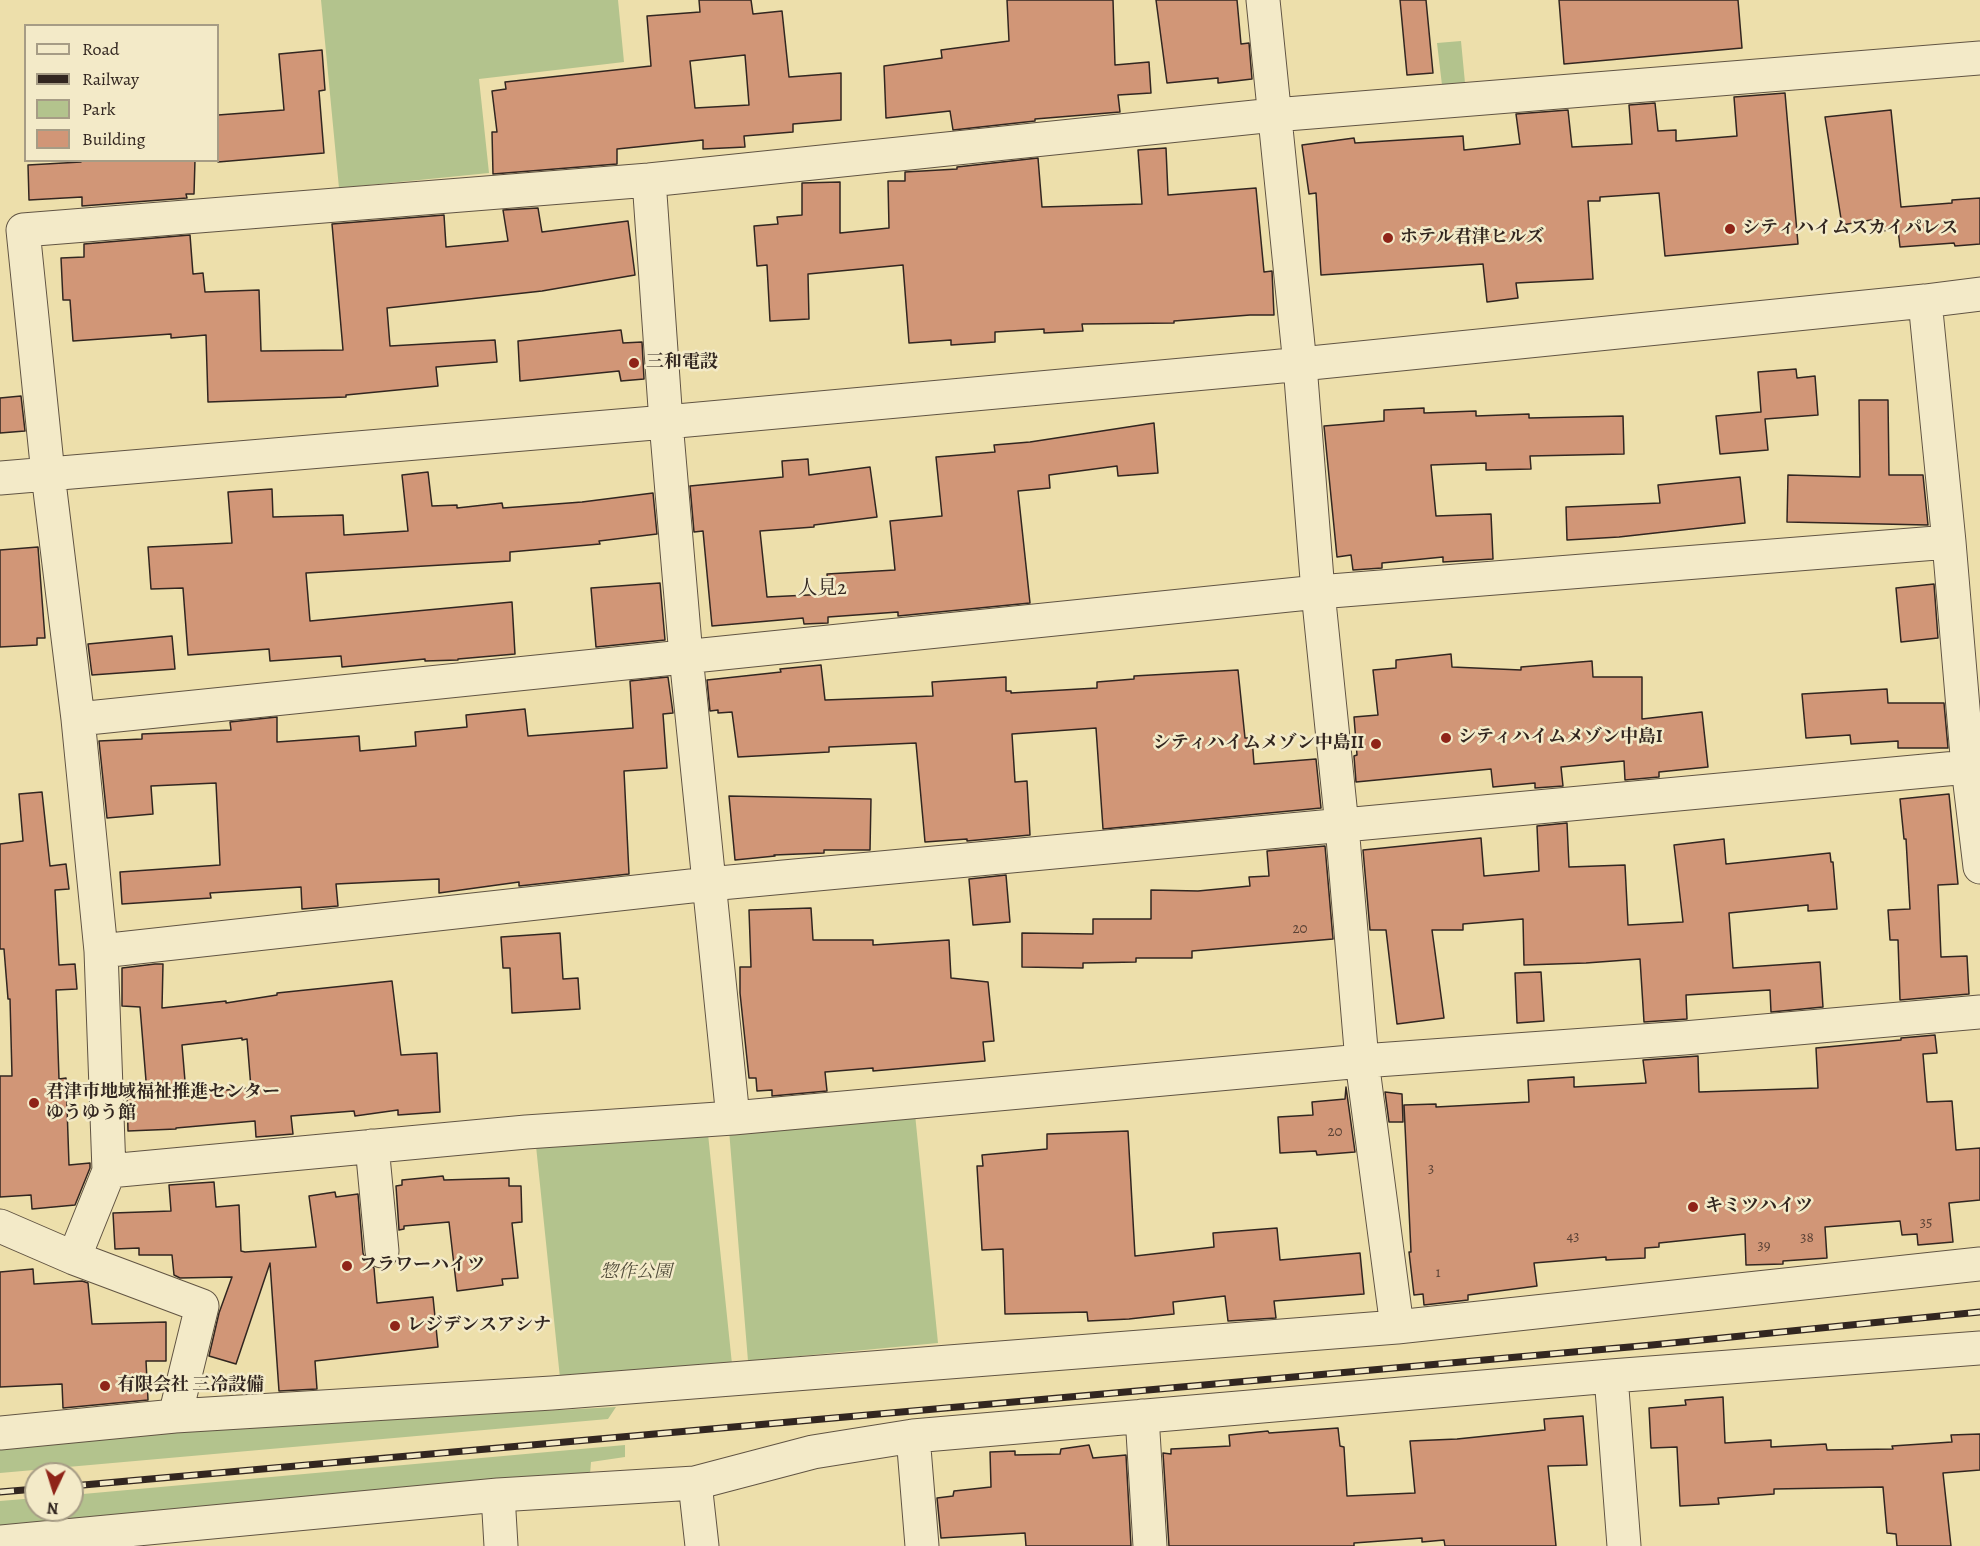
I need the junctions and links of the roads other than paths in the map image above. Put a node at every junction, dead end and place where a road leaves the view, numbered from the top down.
1 (1263, 0) edge
2 (1980, 58) edge
3 (1274, 116) junction
4 (649, 180) junction
5 (1980, 294) edge
6 (1925, 302) junction
7 (1300, 365) junction
8 (666, 422) junction
9 (48, 474) junction
10 (0, 478) edge
11 (1949, 542) junction
12 (1318, 592) junction
13 (686, 656) junction
14 (78, 719) junction
15 (1968, 767) junction
16 (1342, 826) junction
17 (1980, 867) edge
18 (709, 884) junction
19 (100, 951) junction
20 (1980, 1012) edge
21 (1362, 1061) junction
22 (733, 1118) junction
23 (372, 1146) junction
24 (109, 1171) junction
25 (0, 1226) edge
26 (382, 1251) dead end
27 (74, 1258) junction
28 (1980, 1264) edge
29 (1397, 1326) junction
30 (1980, 1348) edge
31 (1611, 1376) junction
32 (176, 1416) junction
33 (1142, 1416) junction
34 (0, 1433) edge
35 (913, 1436) junction
36 (695, 1483) junction
37 (498, 1495) junction
38 (0, 1542) edge
39 (501, 1546) edge
40 (702, 1546) edge
41 (922, 1546) edge
42 (1150, 1546) edge
43 (1624, 1546) edge

1 - 3 street
2 - 3 street
3 - 4 street
3 - 7 street
4 - 8 street
4 - 9 street
5 - 6 street
6 - 7 street
6 - 11 street
7 - 8 street
7 - 12 street
8 - 9 street
8 - 13 street
9 - 10 street
9 - 14 street
11 - 12 street
11 - 15 street
12 - 13 street
12 - 16 street
13 - 14 street
13 - 18 street
14 - 19 street
15 - 16 street
15 - 17 street
16 - 18 street
16 - 21 street
18 - 19 street
18 - 22 street
19 - 24 street
20 - 21 street
21 - 22 street
21 - 29 street
22 - 23 street
23 - 24 street
23 - 26 street
24 - 27 street
25 - 27 street
27 - 32 street
28 - 29 street
29 - 32 street
30 - 31 street
31 - 33 street
31 - 43 street
32 - 34 street
33 - 35 street
33 - 42 street
35 - 36 street
35 - 41 street
36 - 37 street
36 - 40 street
37 - 38 street
37 - 39 street

